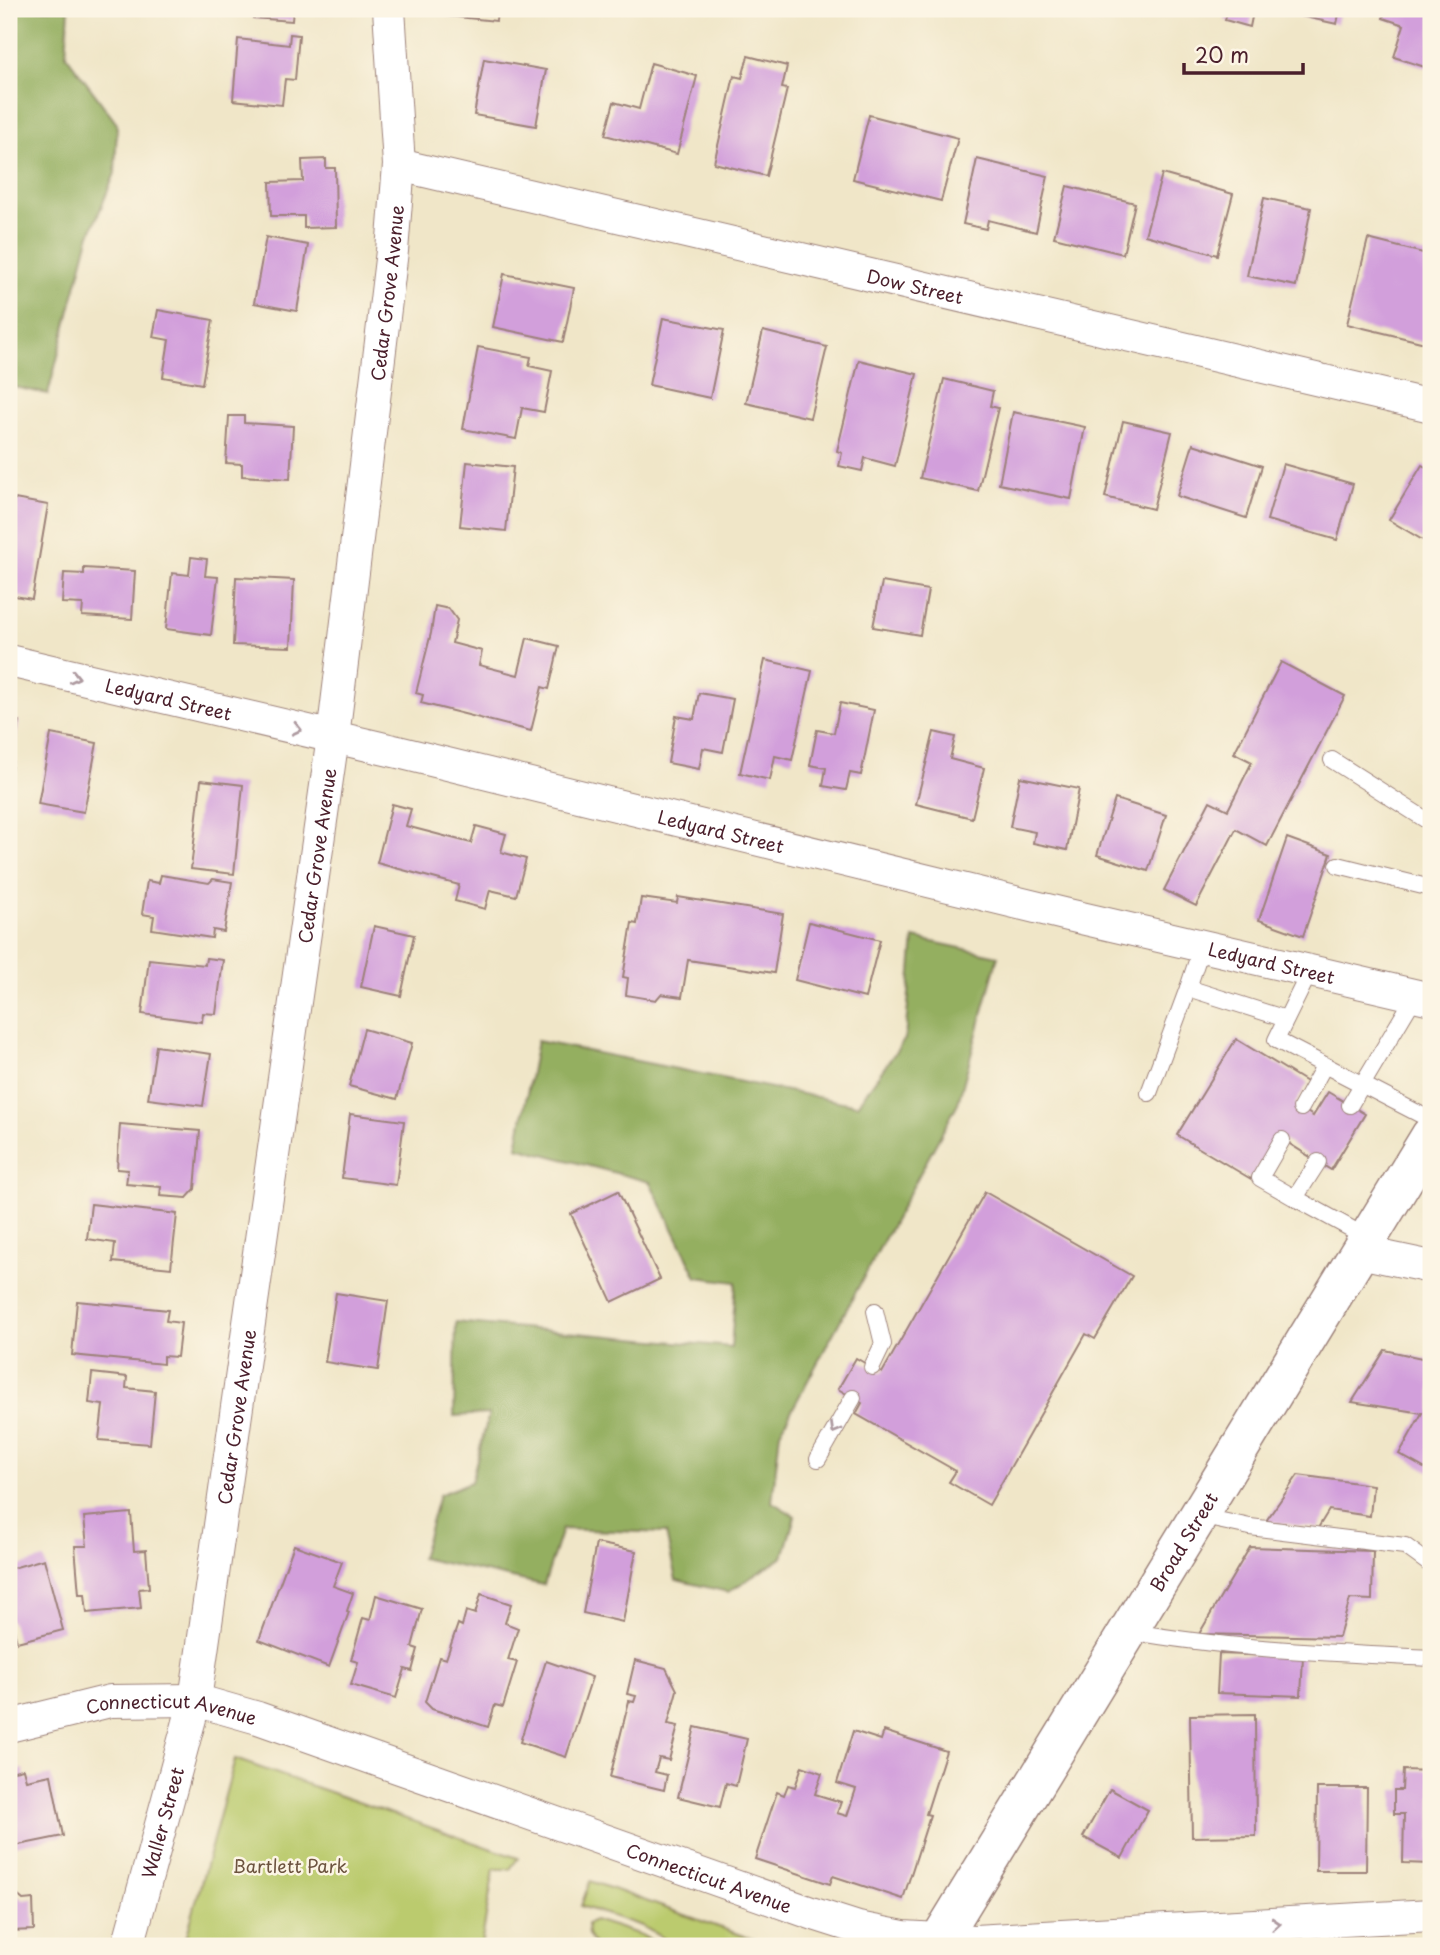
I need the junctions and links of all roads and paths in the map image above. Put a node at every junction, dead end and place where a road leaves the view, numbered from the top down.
1 (389, 9) edge
2 (399, 165) junction
3 (1431, 406) edge
4 (9, 661) edge
5 (333, 737) junction
6 (1332, 760) dead end
7 (1431, 823) edge
8 (1338, 865) dead end
9 (1431, 888) edge
10 (1202, 946) junction
11 (1310, 971) junction
12 (1188, 988) junction
13 (1423, 997) edge
14 (1286, 1019) junction
15 (1324, 1066) junction
16 (1364, 1085) junction
17 (1149, 1093) dead end
18 (1350, 1105) dead end
19 (1301, 1108) dead end
20 (1431, 1120) edge
21 (1431, 1135) edge
22 (1282, 1140) dead end
23 (1318, 1162) dead end
24 (1295, 1198) junction
25 (1364, 1245) junction
26 (1431, 1267) edge
27 (875, 1311) dead end
28 (872, 1367) dead end
29 (853, 1398) dead end
30 (818, 1459) dead end
31 (1199, 1516) junction
32 (1431, 1565) edge
33 (1128, 1631) junction
34 (1431, 1658) edge
35 (195, 1700) junction
36 (9, 1726) edge
37 (1431, 1915) edge
38 (937, 1943) edge
39 (128, 1946) edge

1 - 2 street, Cedar Grove Avenue
2 - 3 street, Dow Street
2 - 5 street, Cedar Grove Avenue
4 -> 5 street, Ledyard Street
5 - 10 street, Ledyard Street
5 - 35 street, Cedar Grove Avenue
6 - 7 lane
8 - 9 lane
10 - 11 street, Ledyard Street
10 - 12 lane
11 - 13 street, Ledyard Street
11 - 14 lane
12 - 14 lane
12 - 17 lane
13 - 16 lane
14 - 15 lane
15 - 16 lane
15 - 19 lane
16 - 18 lane
16 - 20 lane
21 - 25 main road, Broad Street
22 - 24 lane
23 - 24 lane
24 - 25 lane
25 - 26 street
25 - 31 main road, Broad Street
27 - 28 lane
29 -> 30 lane
31 - 32 lane
31 - 33 main road, Broad Street
33 - 34 lane
33 - 38 main road, Broad Street
35 - 36 street, Connecticut Avenue
35 - 38 street, Connecticut Avenue
35 - 39 street, Waller Street
38 -> 37 street, Connecticut Avenue

